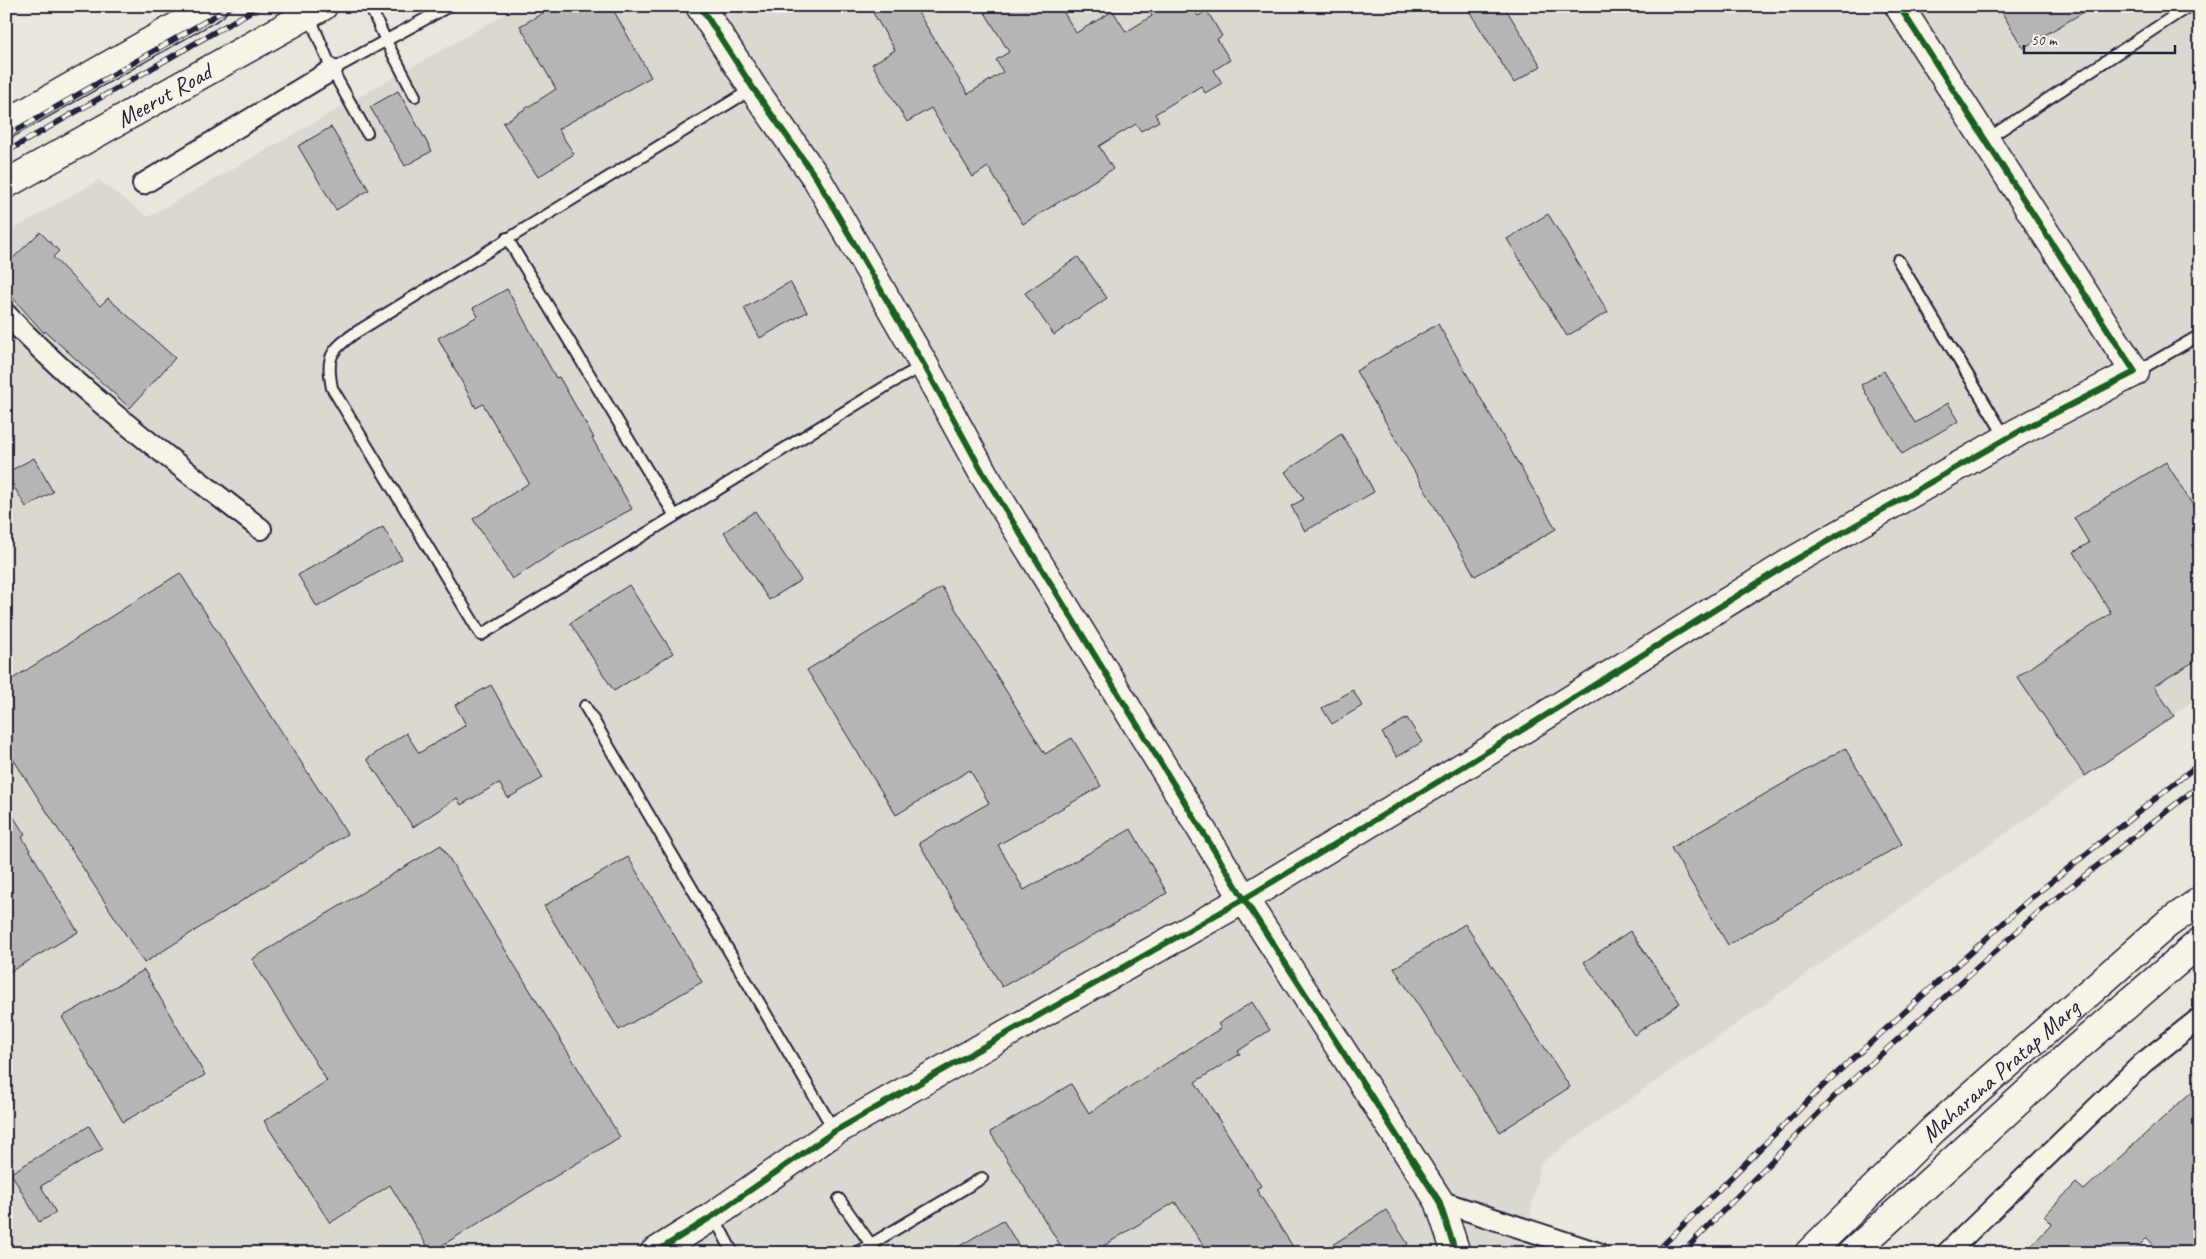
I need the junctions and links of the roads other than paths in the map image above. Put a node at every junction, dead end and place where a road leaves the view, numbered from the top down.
1 (213, 6) edge
2 (370, 6) edge
3 (449, 6) edge
4 (700, 6) edge
5 (1899, 6) edge
6 (2189, 6) edge
7 (316, 10) edge
8 (386, 41) junction
9 (332, 70) junction
10 (753, 88) junction
11 (415, 96) dead end
12 (6, 124) edge
13 (367, 132) dead end
14 (1986, 139) junction
15 (6, 184) edge
16 (144, 184) dead end
17 (506, 238) junction
18 (1898, 260) dead end
19 (6, 314) edge
20 (2200, 335) edge
21 (924, 365) junction
22 (2135, 372) junction
23 (2006, 439) junction
24 (675, 516) junction
25 (261, 529) dead end
26 (585, 706) dead end
27 (1244, 899) junction
28 (2200, 901) edge
29 (2200, 942) edge
30 (2200, 1018) edge
31 (835, 1131) junction
32 (982, 1178) dead end
33 (839, 1199) dead end
34 (1439, 1201) junction
35 (713, 1216) junction
36 (874, 1248) edge
37 (654, 1253) edge
38 (733, 1253) edge
39 (856, 1253) edge
40 (1456, 1253) edge
41 (1598, 1253) edge
42 (1809, 1253) edge
43 (1852, 1253) edge
44 (1947, 1253) edge

1 - 12 street
2 - 8 lane
3 - 8 lane
4 - 10 street
5 - 14 street
6 - 14 lane
7 - 9 lane
7 - 15 street, Meerut Road
8 - 9 lane
8 - 11 lane
9 - 13 lane
9 - 16 street
10 - 17 lane
10 - 21 street
14 - 22 street
17 - 24 lane
17 - 24 lane
18 - 23 lane
19 - 25 street
20 - 22 lane
21 - 24 lane
21 - 27 street
22 - 23 street
23 - 27 street
26 - 31 lane
27 - 31 street
27 - 34 street
28 - 42 street, Maharana Pratap Marg
29 - 43 street, Maharana Pratap Marg
30 - 44 street
31 - 35 street
32 - 36 lane
33 - 36 lane
34 - 40 street
34 - 41 street
35 - 37 street
35 - 38 lane
36 - 39 lane

